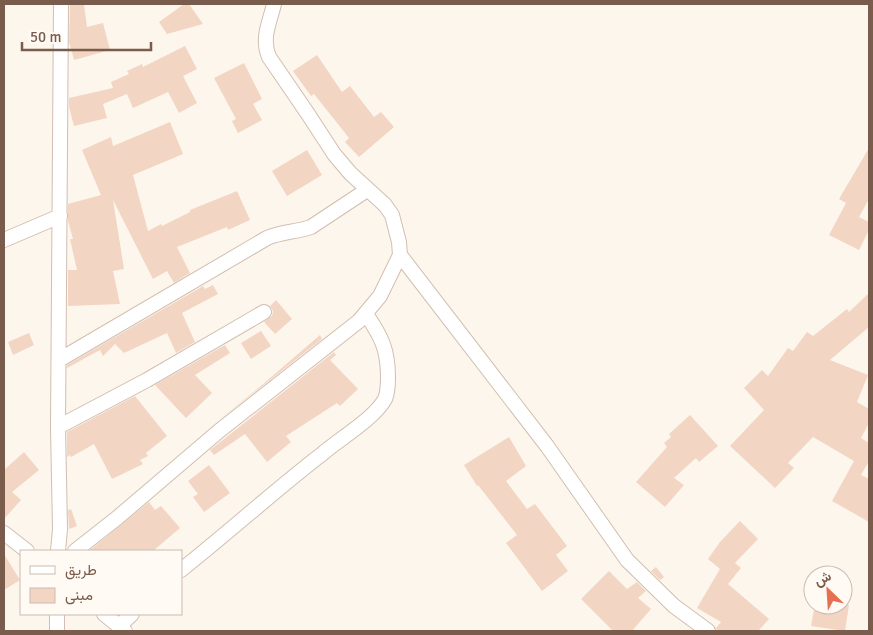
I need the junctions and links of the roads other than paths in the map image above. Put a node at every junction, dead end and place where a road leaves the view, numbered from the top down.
1 (61, 4) edge
2 (274, 4) edge
3 (367, 190) junction
4 (60, 216) junction
5 (4, 240) edge
6 (400, 255) junction
7 (264, 312) dead end
8 (366, 314) junction
9 (59, 360) junction
10 (58, 427) junction
11 (4, 533) edge
12 (26, 550) edge
13 (58, 550) edge
14 (76, 550) edge
15 (182, 569) edge
16 (57, 615) edge
17 (105, 615) edge
18 (131, 615) edge
19 (122, 629) edge
20 (57, 631) edge
21 (708, 631) edge

1 - 4 street
2 - 3 street
3 - 6 street
3 - 9 street
4 - 5 street
4 - 9 street
6 - 8 street
6 - 21 street
7 - 10 street
8 - 14 street
8 - 15 street
9 - 10 street
10 - 13 street
11 - 12 street
16 - 20 street
17 - 19 street
18 - 19 street

